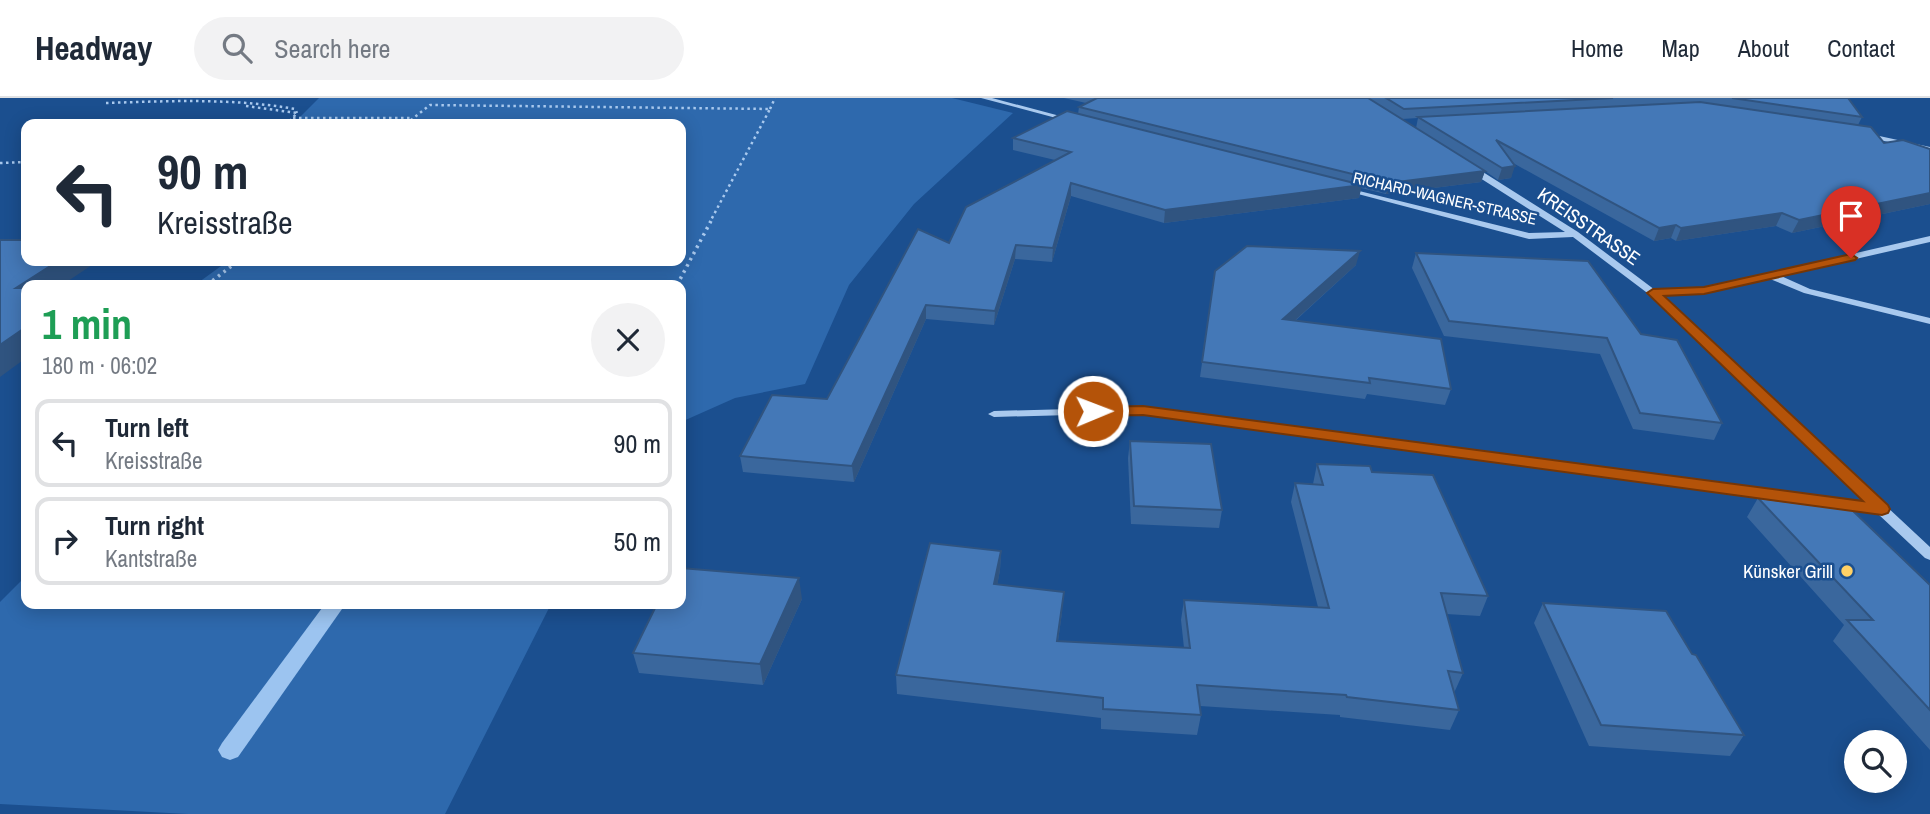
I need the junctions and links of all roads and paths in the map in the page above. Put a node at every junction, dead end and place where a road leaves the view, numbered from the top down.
1 (775, 98) edge
2 (984, 98) edge
3 (106, 103) dead end
4 (246, 106) dead end
5 (770, 109) junction
6 (297, 113) junction
7 (293, 118) joint
8 (414, 118) joint
9 (1077, 121) edge
10 (1850, 130) edge
11 (1930, 149) edge
12 (1459, 160) edge
13 (21, 162) edge
14 (0, 163) edge
15 (1329, 185) edge
16 (1575, 234) junction
17 (1930, 239) edge
18 (232, 266) edge
19 (1772, 276) junction
20 (213, 280) edge
21 (680, 280) edge
22 (1653, 293) junction
23 (1930, 321) edge
24 (994, 414) dead end
25 (1882, 509) junction
26 (1930, 555) edge

1 - 5 path
2 - 9 street
3 - 6 path
4 - 6 path
5 - 8 path
5 - 21 path
6 - 7 path
7 - 8 path
10 - 11 street
12 - 16 street, KREISSTRASSE
13 - 14 path
15 - 16 street, RICHARD-WAGNER-STRASSE
16 - 22 street, KREISSTRASSE
17 - 19 street
18 - 20 path
19 - 22 street
19 - 23 street
22 - 25 street, KREISSTRASSE
24 - 25 street
25 - 26 street, KREISSTRASSE

